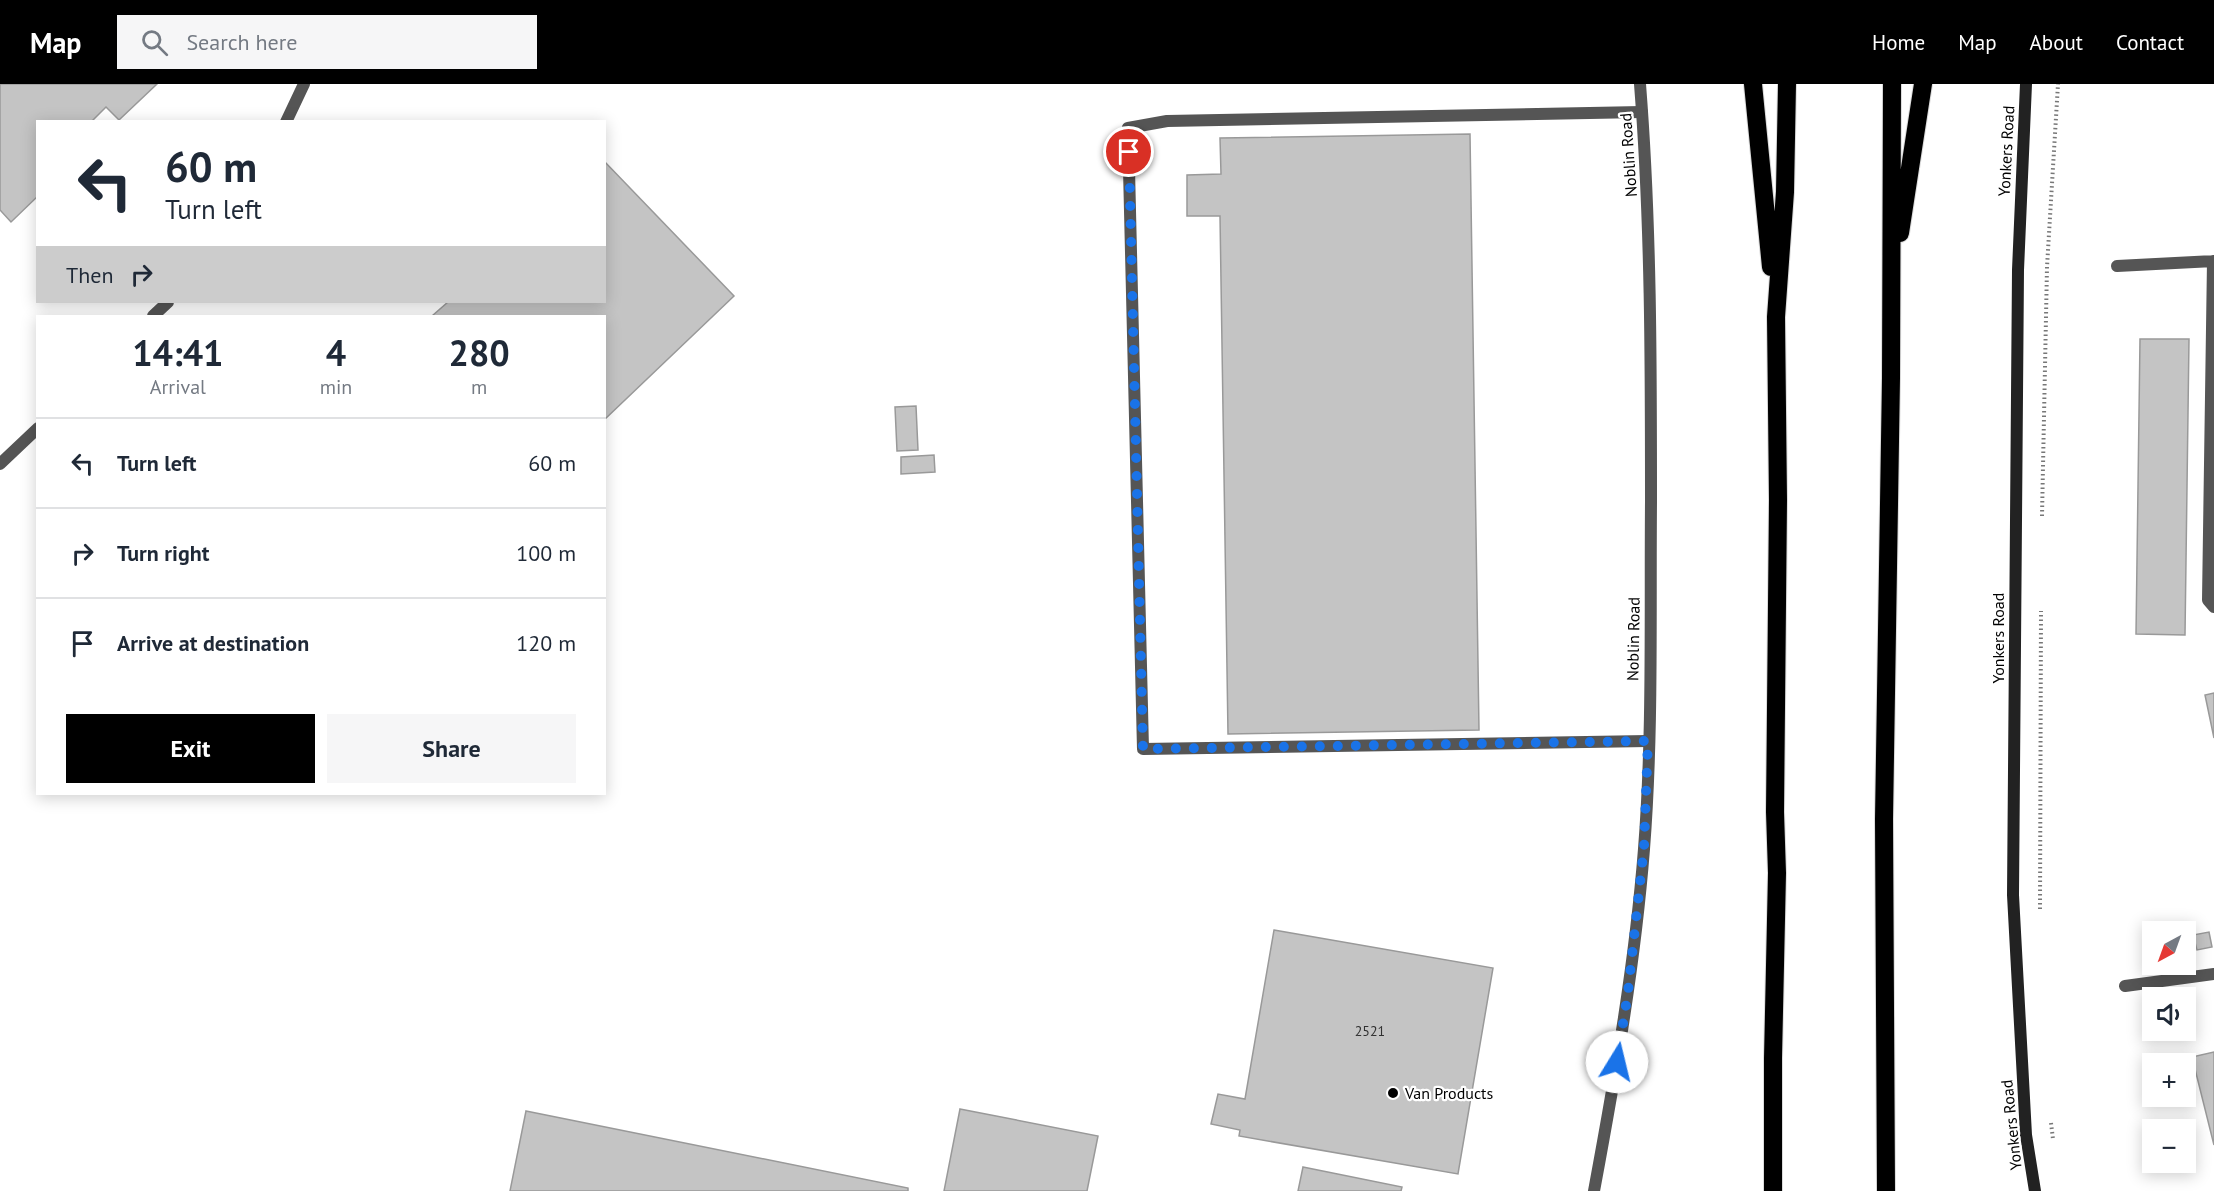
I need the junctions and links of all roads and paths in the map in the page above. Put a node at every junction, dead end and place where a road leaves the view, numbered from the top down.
1 (304, 84) edge
2 (1640, 84) edge
3 (1753, 84) edge
4 (1787, 84) edge
5 (1892, 84) edge
6 (1923, 84) edge
7 (2026, 84) edge
8 (2058, 84) edge
9 (1642, 112) junction
10 (287, 120) edge
11 (2213, 261) edge
12 (2117, 266) dead end
13 (1892, 288) junction
14 (167, 303) edge
15 (154, 315) edge
16 (1776, 317) junction
17 (2213, 360) edge
18 (36, 430) edge
19 (2212, 446) edge
20 (0, 464) edge
21 (2042, 522) dead end
22 (2212, 542) edge
23 (2042, 604) dead end
24 (2214, 607) edge
25 (1648, 741) junction
26 (2040, 913) dead end
27 (2214, 974) edge
28 (2125, 986) dead end
29 (1594, 1191) edge
30 (1773, 1191) edge
31 (1886, 1191) edge
32 (2035, 1191) edge

1 - 10 street
2 - 9 street, Noblin Road
3 - 16 highway
4 - 16 highway
5 - 13 highway
6 - 13 highway
7 - 32 main road, Yonkers Road
8 - 21 path
9 - 25 street, Noblin Road
9 - 25 street
11 - 12 street
11 - 17 street
13 - 31 highway
14 - 15 street
16 - 30 highway
17 - 19 street
18 - 20 street
19 - 22 street
22 - 24 street
23 - 26 path
25 - 29 street, Noblin Road
27 - 28 street

